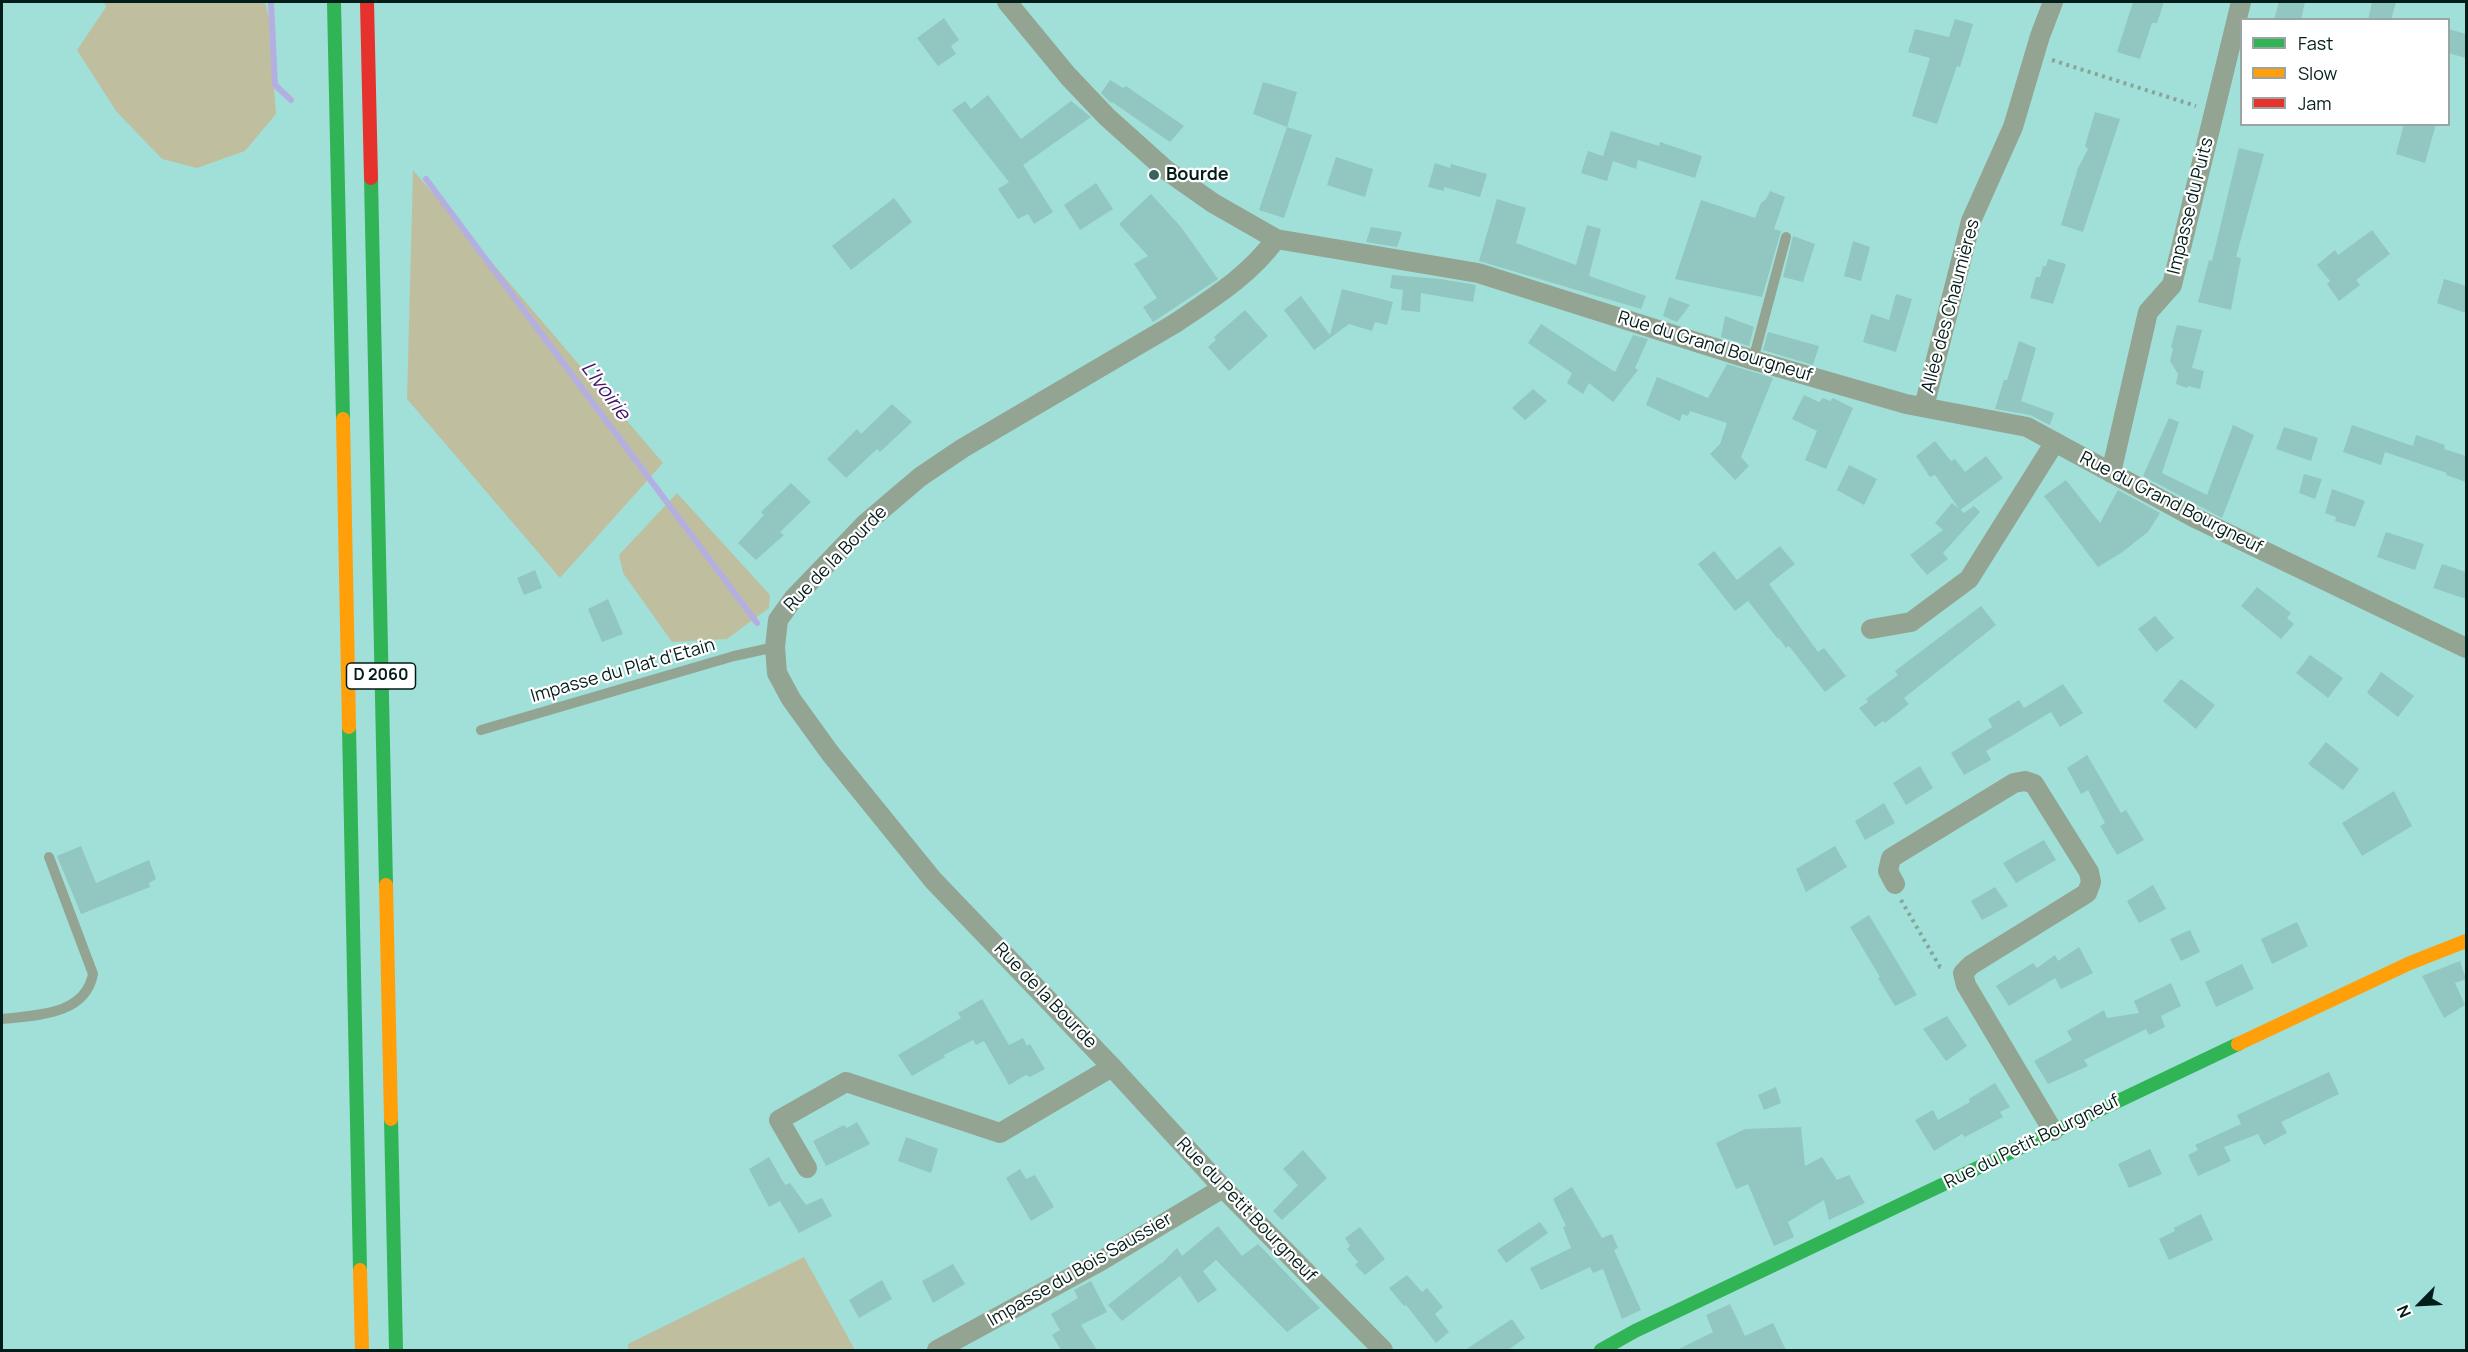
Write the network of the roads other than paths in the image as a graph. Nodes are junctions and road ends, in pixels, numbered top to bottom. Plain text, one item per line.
1 (334, 2) edge
2 (367, 2) edge
3 (1007, 2) edge
4 (2053, 2) edge
5 (2241, 2) edge
6 (1786, 237) dead end
7 (1276, 239) junction
8 (1753, 360) junction
9 (1924, 407) junction
10 (2055, 442) junction
11 (2111, 473) junction
12 (1871, 629) dead end
13 (775, 647) junction
14 (2466, 648) edge
15 (481, 730) dead end
16 (49, 857) dead end
17 (1895, 884) road end
18 (2466, 941) edge
19 (2, 1019) edge
20 (1112, 1067) junction
21 (2053, 1131) junction
22 (807, 1168) dead end
23 (1223, 1188) junction
24 (362, 1350) edge
25 (396, 1350) edge
26 (937, 1350) edge
27 (1383, 1350) edge
28 (1601, 1350) edge

1 - 24 main road, D 2060
2 - 25 main road, D 2060
3 - 7 street, Rue du Grand Bourgneuf
4 - 9 street, Allée des Chaumières
5 - 11 street, Impasse du Puits
6 - 8 lane
7 - 8 street, Rue du Grand Bourgneuf
7 - 13 street, Rue de la Bourde
8 - 9 street, Rue du Grand Bourgneuf
9 - 10 street, Rue du Grand Bourgneuf
10 - 11 street, Rue du Grand Bourgneuf
10 - 12 street
11 - 14 street, Rue du Grand Bourgneuf
13 - 15 lane, Impasse du Plat d'Etain
13 - 20 street, Rue de la Bourde
16 - 19 lane
17 - 21 street
18 - 21 main road, Rue du Petit Bourgneuf
20 - 22 street
20 - 23 street, Rue du Petit Bourgneuf
21 - 28 main road, Rue du Petit Bourgneuf
23 - 26 street, Impasse du Bois Saussier
23 - 27 street, Rue du Petit Bourgneuf

